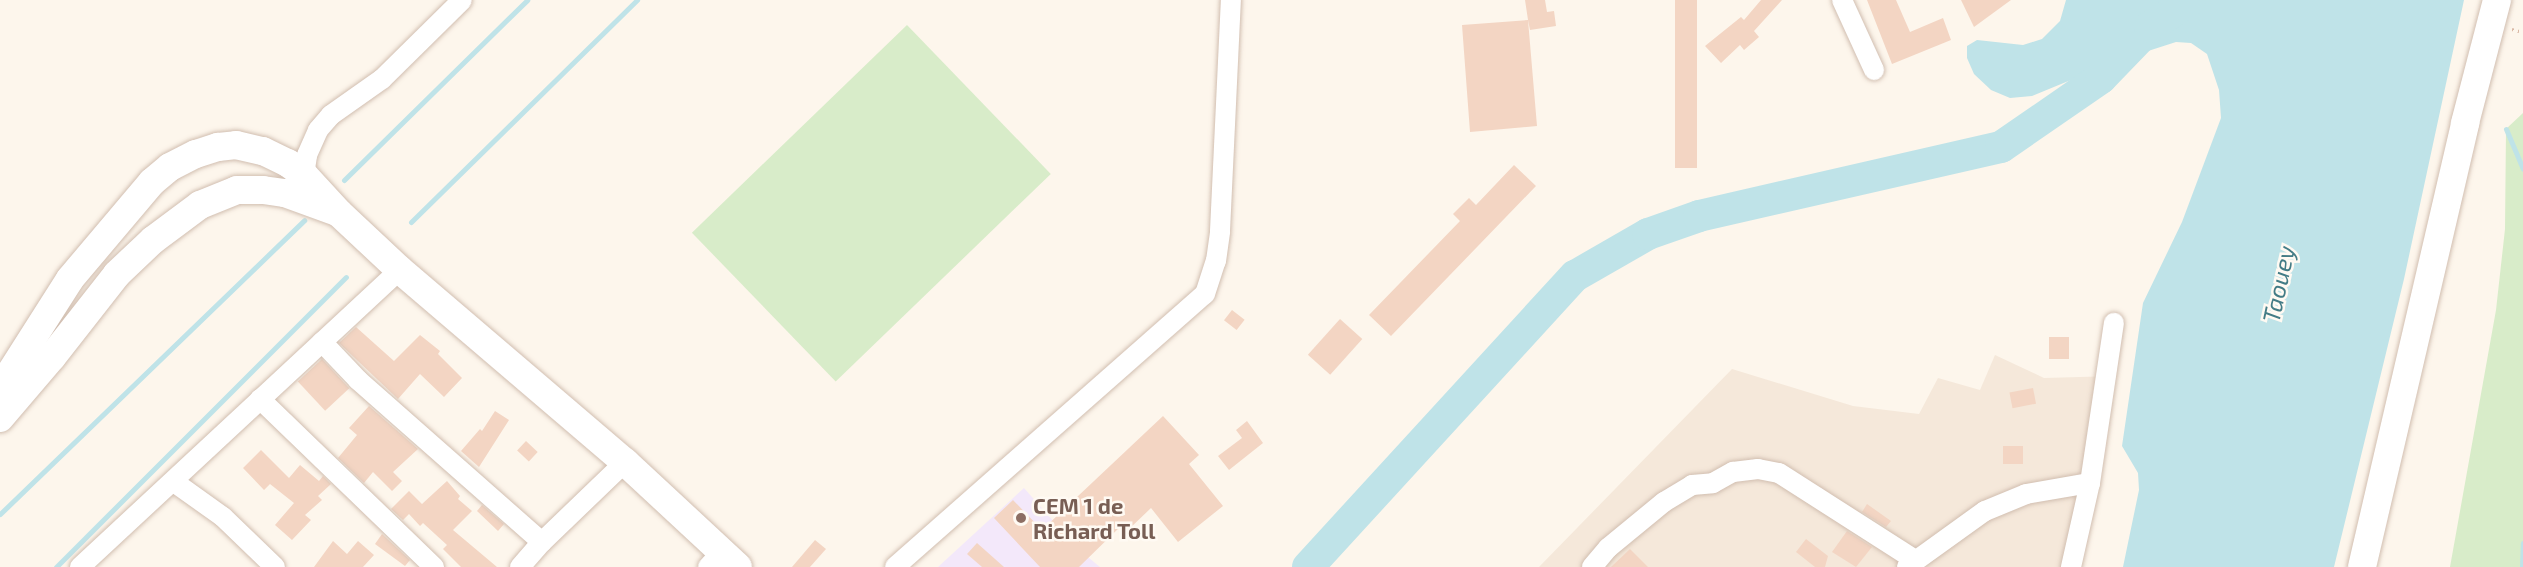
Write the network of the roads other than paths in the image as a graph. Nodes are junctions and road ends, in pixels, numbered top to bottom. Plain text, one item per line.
1 (462, 0) edge
2 (1231, 0) edge
3 (1842, 0) edge
4 (2497, 0) edge
5 (1874, 70) dead end
6 (304, 175) junction
7 (339, 213) junction
8 (400, 270) junction
9 (2114, 323) dead end
10 (321, 342) junction
11 (0, 389) edge
12 (260, 399) junction
13 (0, 418) edge
14 (625, 462) junction
15 (174, 482) junction
16 (2090, 483) junction
17 (542, 542) junction
18 (722, 562) edge
19 (1911, 563) edge
20 (80, 567) edge
21 (275, 567) edge
22 (434, 567) edge
23 (520, 567) edge
24 (895, 567) edge
25 (1593, 567) edge
26 (2071, 567) edge
27 (2362, 567) edge

1 - 6 street
2 - 24 street
3 - 5 street
4 - 27 street
6 - 7 street
6 - 11 street
7 - 8 street
7 - 13 street
8 - 10 street
8 - 14 street
9 - 16 street
10 - 12 street
10 - 17 street
12 - 15 street
12 - 22 street
14 - 17 street
14 - 18 street
15 - 20 street
15 - 21 street
16 - 19 street
16 - 26 street
17 - 23 street
19 - 25 street

